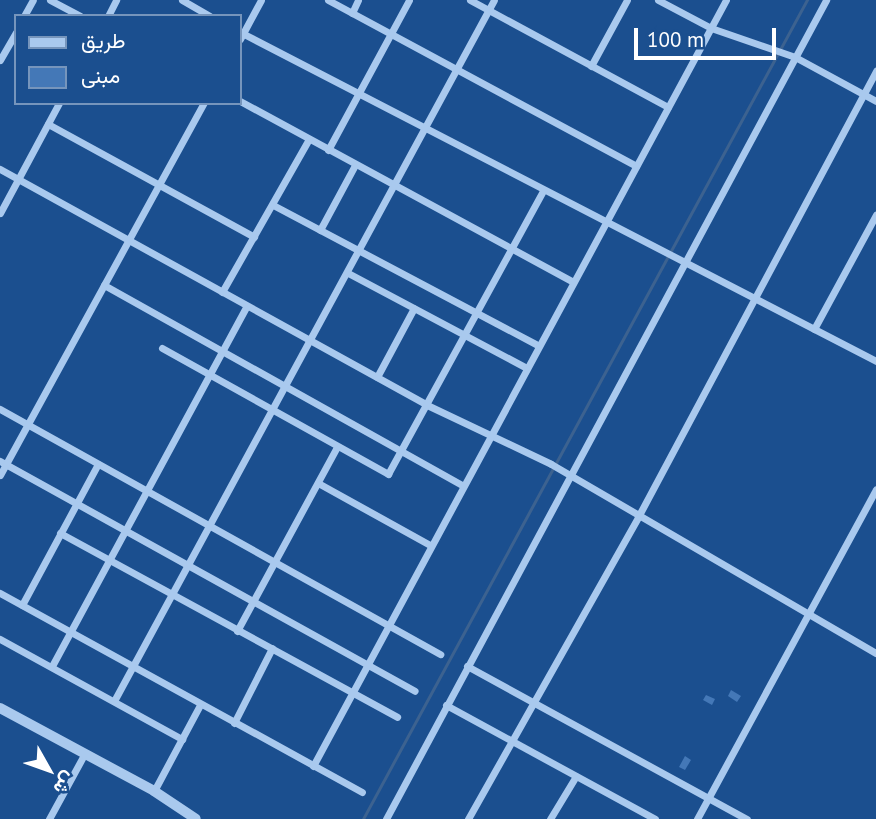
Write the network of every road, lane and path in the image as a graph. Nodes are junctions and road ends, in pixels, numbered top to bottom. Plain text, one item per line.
1 (50, 0) edge
2 (182, 0) edge
3 (261, 0) edge
4 (328, 0) edge
5 (358, 0) edge
6 (409, 0) edge
7 (470, 0) edge
8 (494, 0) edge
9 (628, 0) edge
10 (658, 0) edge
11 (726, 0) edge
12 (826, 0) edge
13 (488, 10) junction
14 (352, 13) junction
15 (76, 14) edge
16 (206, 14) edge
17 (711, 28) junction
18 (242, 33) edge
19 (391, 34) junction
20 (14, 36) edge
21 (242, 36) edge
22 (795, 57) junction
23 (0, 60) edge
24 (591, 66) junction
25 (457, 71) junction
26 (876, 71) edge
27 (864, 94) junction
28 (358, 96) junction
29 (876, 101) edge
30 (242, 102) edge
31 (59, 105) edge
32 (203, 105) edge
33 (668, 107) junction
34 (48, 124) junction
35 (426, 131) junction
36 (309, 139) junction
37 (328, 150) junction
38 (355, 165) junction
39 (636, 166) junction
40 (0, 169) edge
41 (19, 180) junction
42 (160, 184) junction
43 (395, 187) junction
44 (543, 191) junction
45 (272, 205) junction
46 (0, 213) edge
47 (876, 215) edge
48 (604, 222) junction
49 (320, 230) junction
50 (254, 237) junction
51 (129, 241) junction
52 (512, 249) junction
53 (360, 251) junction
54 (685, 263) junction
55 (348, 274) junction
56 (571, 281) junction
57 (104, 285) junction
58 (222, 292) junction
59 (755, 299) junction
60 (247, 306) junction
61 (414, 308) junction
62 (477, 314) junction
63 (814, 328) junction
64 (466, 336) junction
65 (310, 341) junction
66 (537, 345) junction
67 (162, 348) dead end
68 (222, 351) junction
69 (876, 361) edge
70 (525, 367) junction
71 (209, 375) junction
72 (376, 377) junction
73 (285, 387) junction
74 (427, 405) junction
75 (0, 409) edge
76 (272, 411) junction
77 (28, 424) junction
78 (489, 436) junction
79 (337, 447) junction
80 (402, 452) junction
81 (3, 463) edge
82 (98, 464) junction
83 (0, 475) edge
84 (570, 477) junction
85 (318, 483) junction
86 (462, 485) junction
87 (876, 490) edge
88 (147, 491) junction
89 (76, 503) junction
90 (638, 517) junction
91 (209, 526) junction
92 (125, 530) junction
93 (60, 533) junction
94 (430, 545) junction
95 (110, 560) junction
96 (275, 562) junction
97 (188, 565) junction
98 (0, 593) edge
99 (172, 594) junction
100 (253, 601) junction
101 (22, 605) junction
102 (807, 615) junction
103 (388, 625) junction
104 (237, 631) junction
105 (69, 634) junction
106 (0, 639) edge
107 (272, 648) junction
108 (876, 653) edge
109 (440, 654) dead end
110 (367, 664) junction
111 (52, 666) junction
112 (467, 666) junction
113 (132, 667) junction
114 (415, 691) dead end
115 (351, 692) junction
116 (114, 701) junction
117 (532, 702) junction
118 (200, 705) junction
119 (446, 705) junction
120 (0, 708) edge
121 (397, 717) dead end
122 (233, 723) junction
123 (182, 739) junction
124 (511, 740) junction
125 (86, 752) junction
126 (313, 766) junction
127 (576, 776) junction
128 (154, 791) junction
129 (362, 792) dead end
130 (708, 798) junction
131 (49, 819) edge
132 (196, 819) edge
133 (386, 819) edge
134 (468, 819) edge
135 (550, 819) edge
136 (655, 819) edge
137 (696, 819) edge
138 (747, 819) edge

1 - 15 street
2 - 16 street
3 - 18 street
4 - 14 street
5 - 14 street
6 - 19 street
7 - 13 street
8 - 13 street
9 - 24 street
10 - 17 street
11 - 17 street
12 - 22 street
13 - 24 street
13 - 25 street
14 - 19 street
17 - 22 street
17 - 33 street
19 - 25 street
19 - 28 street
20 - 23 street
21 - 28 street
22 - 27 street
22 - 54 street
24 - 33 street
25 - 35 street
25 - 39 street
26 - 27 street
27 - 29 street
27 - 59 street
28 - 35 street
28 - 37 street
30 - 36 street
31 - 34 street
32 - 42 street
33 - 39 street
34 - 41 street
34 - 42 street
35 - 43 street
35 - 44 street
36 - 37 street
36 - 45 street
37 - 38 street
38 - 43 street
38 - 49 street
39 - 48 street
40 - 41 street
41 - 46 street
41 - 51 street
42 - 50 street
42 - 51 street
43 - 52 street
43 - 53 street
44 - 48 street
44 - 52 street
45 - 49 street
45 - 50 street
47 - 63 street
48 - 54 street
48 - 56 street
49 - 53 street
50 - 58 street
51 - 57 street
51 - 58 street
52 - 56 street
52 - 62 street
53 - 55 street
53 - 62 street
54 - 59 street
54 - 84 street
55 - 61 street
55 - 65 street
56 - 66 street
57 - 68 street
57 - 77 street
58 - 60 street
59 - 63 street
59 - 90 street
60 - 65 street
60 - 68 street
61 - 64 street
61 - 72 street
62 - 64 street
62 - 66 street
63 - 69 street
64 - 70 street
64 - 74 street
65 - 72 street
65 - 73 street
66 - 70 street
67 - 71 street
68 - 71 street
68 - 73 street
70 - 78 street
71 - 76 street
71 - 88 street
72 - 74 street
73 - 76 street
73 - 80 street
74 - 78 street
74 - 80 street
75 - 77 street
76 - 79 street
76 - 91 street
77 - 81 street
77 - 82 street
78 - 84 street
78 - 86 street
79 - 80 street
79 - 85 street
80 - 86 street
81 - 83 street
81 - 89 street
82 - 88 street
82 - 89 street
84 - 90 street
84 - 112 street
85 - 94 street
85 - 96 street
86 - 94 street
87 - 102 street
88 - 91 street
88 - 92 street
89 - 92 street
89 - 93 street
90 - 102 street
90 - 117 street
91 - 96 street
91 - 97 street
92 - 95 street
92 - 97 street
93 - 95 street
93 - 101 street
94 - 103 street
95 - 99 street
95 - 105 street
96 - 100 street
96 - 103 street
97 - 99 street
97 - 100 street
98 - 101 street
99 - 104 street
99 - 113 street
100 - 104 street
100 - 110 street
101 - 105 street
102 - 108 street
102 - 130 street
103 - 109 street
103 - 110 street
104 - 107 street
105 - 111 street
105 - 113 street
106 - 111 street
107 - 115 street
107 - 122 street
110 - 114 street
110 - 115 street
111 - 116 street
112 - 117 street
112 - 119 street
113 - 116 street
113 - 118 street
115 - 121 street
115 - 126 street
116 - 123 street
117 - 124 street
117 - 130 street
118 - 122 street
118 - 123 street
119 - 124 street
119 - 133 street
120 - 125 street
122 - 126 street
123 - 128 street
124 - 127 street
124 - 134 street
125 - 128 street
125 - 131 street
126 - 129 street
127 - 135 street
127 - 136 street
128 - 132 street
130 - 137 street
130 - 138 street

